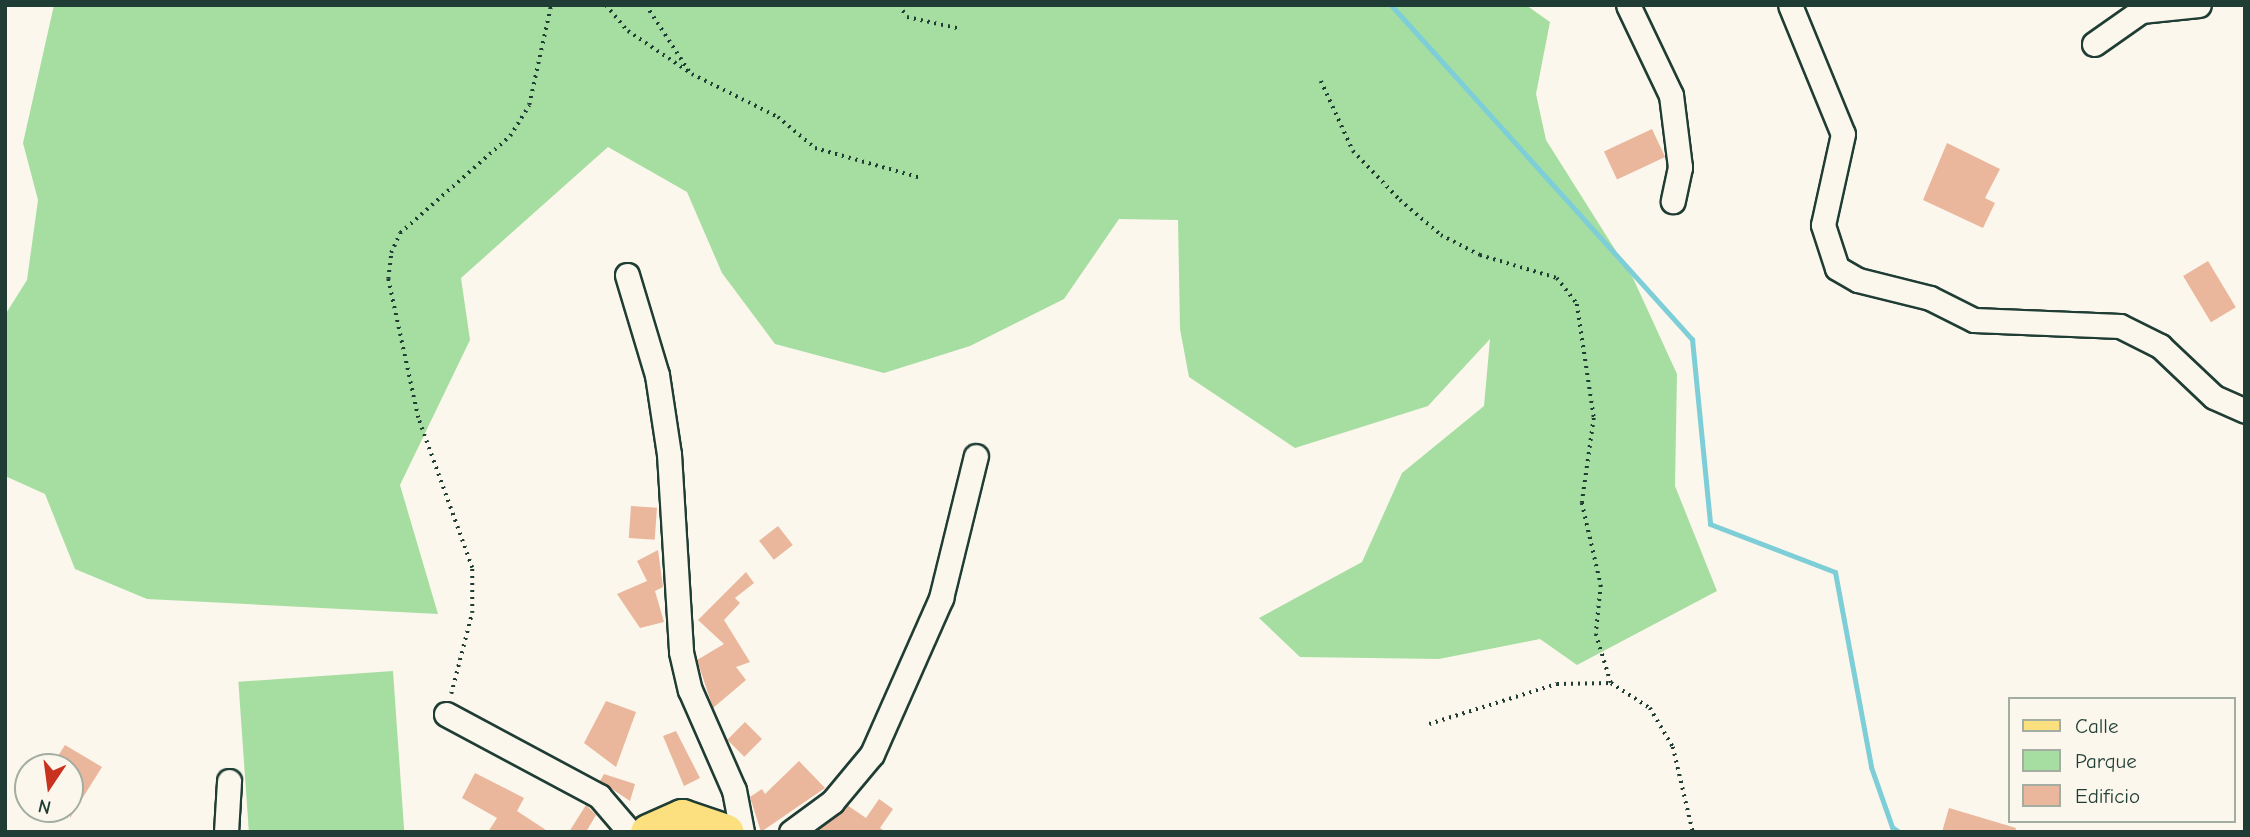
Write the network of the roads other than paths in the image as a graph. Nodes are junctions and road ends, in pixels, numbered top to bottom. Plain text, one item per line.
1 (1628, 5) edge
2 (1790, 5) edge
3 (2199, 5) edge
4 (2094, 44) dead end
5 (1673, 201) dead end
6 (627, 275) dead end
7 (2243, 405) edge
8 (976, 456) dead end
9 (446, 714) road end
10 (229, 781) dead end
11 (226, 832) edge
12 (630, 832) edge
13 (648, 832) edge
14 (726, 832) edge
15 (742, 832) edge
16 (791, 832) edge

1 - 5 street
2 - 7 street
3 - 4 street
6 - 15 street
8 - 16 street
9 - 12 street
10 - 11 street
13 - 14 main road

